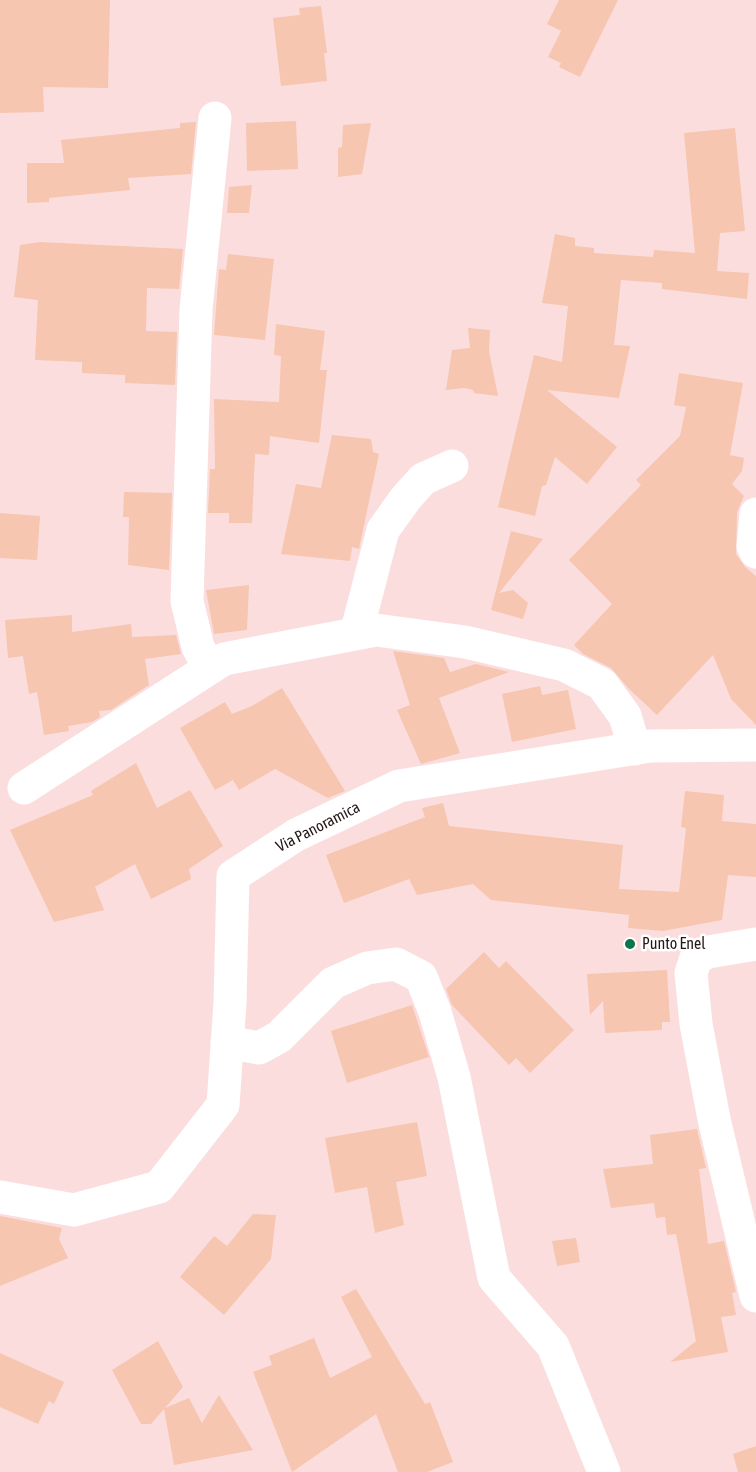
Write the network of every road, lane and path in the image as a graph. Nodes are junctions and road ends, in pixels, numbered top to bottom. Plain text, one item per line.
1 (215, 118) dead end
2 (453, 466) dead end
3 (756, 514) edge
4 (756, 552) edge
5 (356, 634) junction
6 (568, 645) dead end
7 (535, 658) junction
8 (209, 668) junction
9 (625, 716) junction
10 (675, 746) junction
11 (756, 746) edge
12 (635, 748) junction
13 (24, 788) dead end
14 (756, 944) edge
15 (227, 1042) junction
16 (0, 1197) edge
17 (756, 1296) edge
18 (604, 1472) edge

1 - 8 street
2 - 5 street
3 - 4 street
5 - 7 street
5 - 8 street
6 - 7 street
7 - 9 street
8 - 13 street
9 - 10 street
9 - 12 street
10 - 11 street, Via Panoramica
10 - 12 street, Via Panoramica
12 - 15 street, Via Panoramica
14 - 17 street
15 - 16 street, Via Panoramica
15 - 18 street

